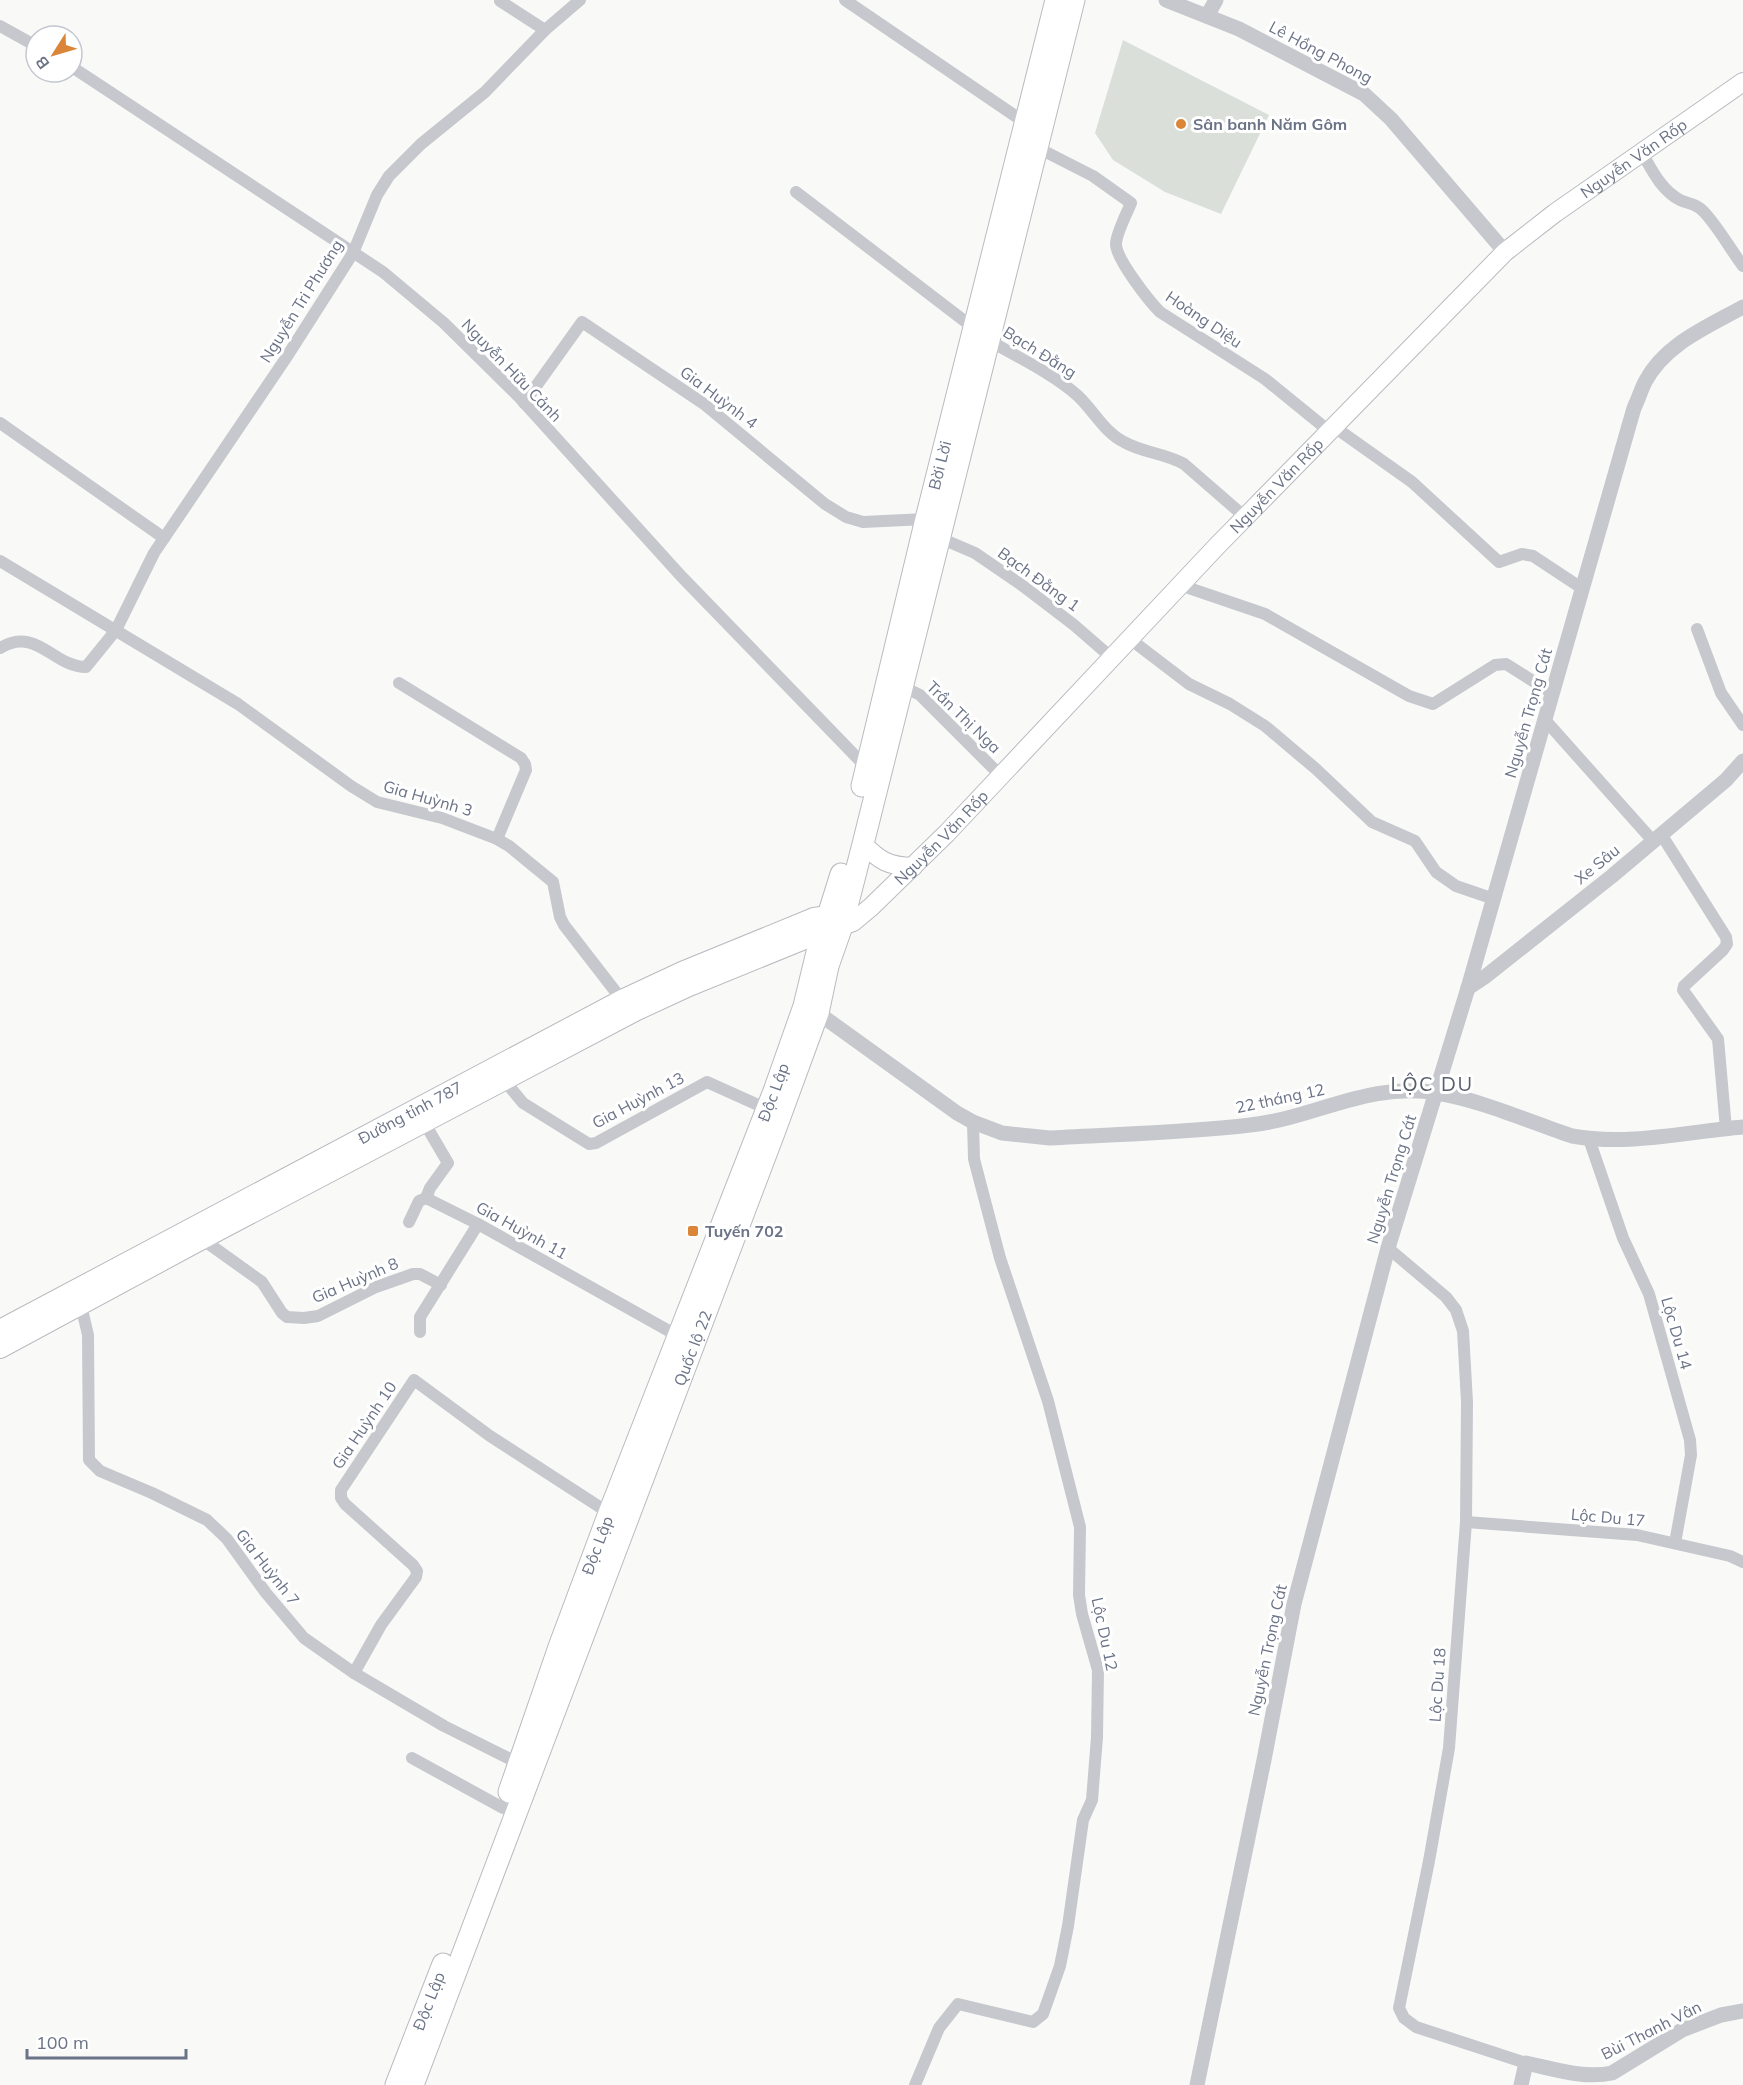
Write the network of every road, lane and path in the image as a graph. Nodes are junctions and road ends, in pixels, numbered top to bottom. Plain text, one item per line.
1 (580, 0) edge
2 (845, 0) edge
3 (1056, 0) edge
4 (1074, 0) edge
5 (1166, 0) edge
6 (1216, 0) edge
7 (502, 2) edge
8 (1207, 16) junction
9 (0, 26) edge
10 (546, 30) junction
11 (24, 39) edge
12 (84, 75) edge
13 (1743, 82) edge
14 (1027, 124) junction
15 (1038, 148) junction
16 (1641, 153) junction
17 (796, 192) dead end
18 (1505, 252) junction
19 (353, 253) junction
20 (1743, 266) edge
21 (1743, 307) edge
22 (981, 334) junction
23 (524, 403) junction
24 (0, 423) edge
25 (1331, 429) junction
26 (1245, 517) junction
27 (926, 519) junction
28 (164, 538) junction
29 (940, 538) junction
30 (0, 561) edge
31 (1180, 585) junction
32 (1583, 589) junction
33 (1697, 629) dead end
34 (116, 630) junction
35 (1130, 639) junction
36 (0, 648) edge
37 (1112, 658) junction
38 (399, 683) dead end
39 (902, 686) junction
40 (1552, 693) junction
41 (1546, 721) junction
42 (1743, 725) edge
43 (1743, 761) edge
44 (867, 768) junction
45 (1000, 776) junction
46 (1657, 837) junction
47 (497, 839) junction
48 (863, 844) junction
49 (913, 867) junction
50 (1494, 899) junction
51 (831, 924) junction
52 (1468, 988) junction
53 (622, 1000) junction
54 (811, 1009) junction
55 (504, 1080) junction
56 (1436, 1093) junction
57 (767, 1109) junction
58 (424, 1122) junction
59 (973, 1122) junction
60 (1743, 1127) edge
61 (1726, 1129) junction
62 (1589, 1139) junction
63 (426, 1198) junction
64 (409, 1222) dead end
65 (478, 1224) junction
66 (202, 1239) junction
67 (1388, 1248) junction
68 (441, 1285) junction
69 (81, 1305) junction
70 (0, 1330) edge
71 (420, 1332) dead end
72 (678, 1336) junction
73 (0, 1348) edge
74 (609, 1512) junction
75 (1466, 1522) junction
76 (1675, 1543) junction
77 (1743, 1562) edge
78 (354, 1673) junction
79 (412, 1758) dead end
80 (526, 1767) junction
81 (503, 1808) junction
82 (1743, 2011) edge
83 (1526, 2063) junction
84 (396, 2085) edge
85 (412, 2085) edge
86 (915, 2085) edge
87 (1197, 2085) edge
88 (1521, 2085) edge

1 - 10 street, Nguyễn Tri Phương
2 - 14 street
3 - 14 highway, Bời Lời
4 - 15 highway, Bời Lời
5 - 8 street, Lê Hồng Phong
6 - 8 street
7 - 10 street
8 - 18 street, Lê Hồng Phong
9 - 11 street
10 - 19 street, Nguyễn Tri Phương
12 - 19 street, Nguyễn Hữu Cảnh
13 - 16 main road, Nguyễn Văn Rốp
14 - 22 highway, Bời Lời
15 - 22 highway, Bời Lời
15 - 25 street, Hoàng Diệu
16 - 18 main road, Nguyễn Văn Rốp
16 - 20 street
17 - 22 street, Bạch Đằng
18 - 25 main road, Nguyễn Văn Rốp
19 - 23 street, Nguyễn Hữu Cảnh
19 - 28 street, Nguyễn Tri Phương
21 - 32 street, Nguyễn Trọng Cát
22 - 26 street, Bạch Đằng
22 - 27 highway, Bời Lời
22 - 29 highway, Bời Lời
23 - 27 street, Gia Huỳnh 4
23 - 44 street, Nguyễn Hữu Cảnh
24 - 28 street
25 - 26 main road, Nguyễn Văn Rốp
25 - 32 street, Hoàng Diệu
26 - 31 main road, Nguyễn Văn Rốp
27 - 44 highway, Bời Lời
28 - 34 street, Nguyễn Tri Phương
29 - 37 street, Bạch Đằng 1
29 - 39 highway, Bời Lời
30 - 34 street, Gia Huỳnh 3
31 - 35 main road, Nguyễn Văn Rốp
31 - 40 street
32 - 40 street, Nguyễn Trọng Cát
33 - 42 street
34 - 36 street, Nguyễn Tri Phương
34 - 47 street, Gia Huỳnh 3
35 - 37 main road, Nguyễn Văn Rốp
35 - 50 street
37 - 45 main road, Nguyễn Văn Rốp
38 - 47 street
39 - 45 street, Trần Thị Nga
39 - 48 highway, Bời Lời
40 - 41 street, Nguyễn Trọng Cát
41 - 46 street
41 - 50 street, Nguyễn Trọng Cát
43 - 46 street, Xe Sâu
44 - 51 highway, Bời Lời
45 - 49 main road, Nguyễn Văn Rốp
46 - 52 street, Xe Sâu
46 - 61 street
47 - 53 street, Gia Huỳnh 3
48 - 49 main road
48 - 51 highway, Bời Lời
49 - 51 main road, Nguyễn Văn Rốp
50 - 52 street, Nguyễn Trọng Cát
51 - 53 main road, Đường tỉnh 787
51 - 54 highway, Quốc lộ 22
51 - 55 main road, Đường tỉnh 787
52 - 56 street, Nguyễn Trọng Cát
53 - 70 main road, Đường tỉnh 787
54 - 57 highway, Độc Lập
54 - 59 street, 22 tháng 12
54 - 80 highway, Quốc lộ 22
55 - 57 street, Gia Huỳnh 13
55 - 58 main road, Đường tỉnh 787
56 - 59 street, 22 tháng 12
56 - 62 street, 22 tháng 12
56 - 67 street, Nguyễn Trọng Cát
57 - 72 highway, Độc Lập
58 - 63 street
58 - 66 main road, Đường tỉnh 787
59 - 86 street, Lộc Du 12
60 - 61 street, 22 tháng 12
61 - 62 street, 22 tháng 12
62 - 76 street, Lộc Du 14
63 - 64 street
63 - 65 street, Gia Huỳnh 11
65 - 68 street
65 - 72 street, Gia Huỳnh 11
66 - 68 street, Gia Huỳnh 8
66 - 69 main road, Đường tỉnh 787
67 - 75 street, Lộc Du 18
67 - 87 street, Nguyễn Trọng Cát
68 - 71 street
69 - 73 main road, Đường tỉnh 787
69 - 78 street, Gia Huỳnh 7
72 - 74 highway, Độc Lập
74 - 78 street, Gia Huỳnh 10
74 - 80 highway, Độc Lập
75 - 76 street, Lộc Du 17
75 - 83 street, Lộc Du 18
76 - 77 street, Lộc Du 17
78 - 80 street, Gia Huỳnh 7
79 - 81 street
80 - 81 highway, Độc Lập
80 - 85 highway, Độc Lập
81 - 84 highway, Độc Lập
82 - 83 street, Bùi Thanh Vân
83 - 88 street

